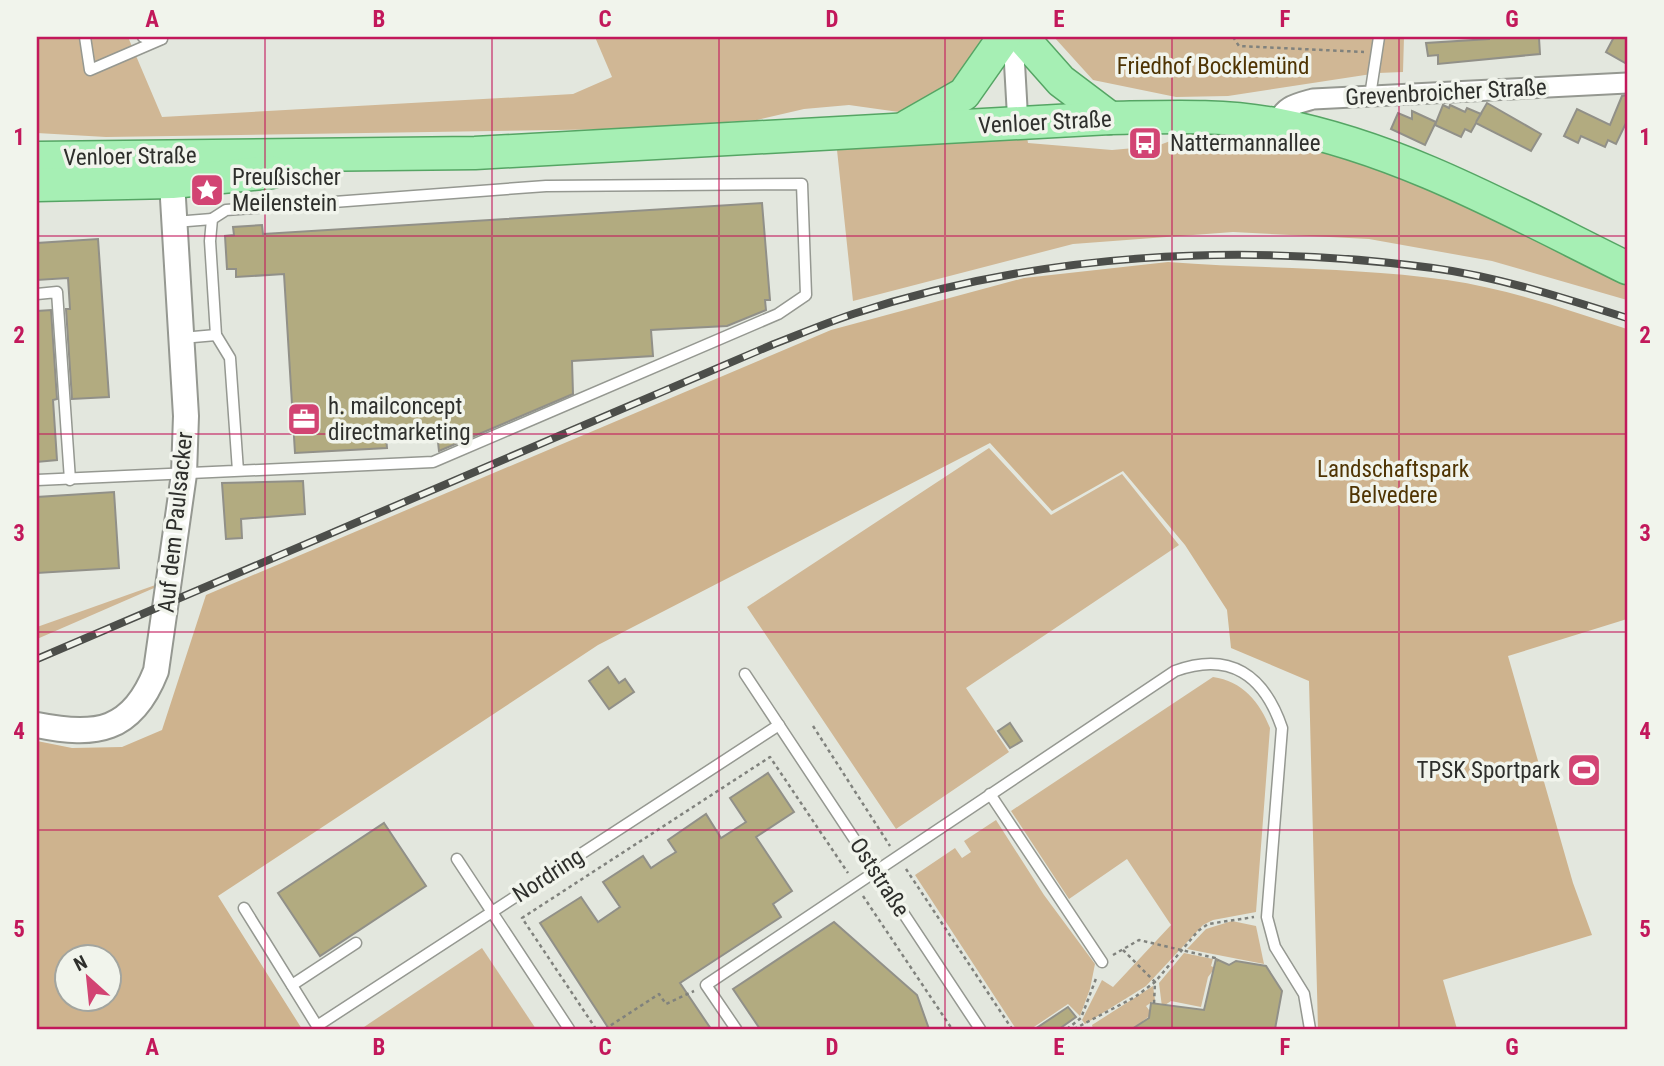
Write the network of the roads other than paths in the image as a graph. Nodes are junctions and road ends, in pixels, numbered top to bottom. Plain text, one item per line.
1 (85, 37) edge
2 (143, 37) edge
3 (1004, 37) edge
4 (1013, 37) edge
5 (1022, 37) edge
6 (1378, 37) edge
7 (165, 38) edge
8 (1627, 83) edge
9 (1370, 96) junction
10 (1110, 118) junction
11 (1277, 124) junction
12 (1018, 125) junction
13 (900, 130) junction
14 (37, 158) edge
15 (171, 168) junction
16 (37, 185) edge
17 (212, 219) junction
18 (175, 222) junction
19 (1627, 268) edge
20 (37, 294) edge
21 (216, 335) junction
22 (181, 338) junction
23 (238, 471) junction
24 (184, 474) junction
25 (37, 480) edge
26 (71, 480) junction
27 (745, 674) dead end
28 (37, 725) edge
29 (779, 725) junction
30 (990, 794) junction
31 (457, 859) dead end
32 (875, 870) junction
33 (244, 908) dead end
34 (492, 912) junction
35 (356, 943) dead end
36 (1102, 962) road end
37 (292, 985) junction
38 (318, 1028) edge
39 (569, 1029) edge
40 (736, 1029) edge
41 (980, 1029) edge
42 (1310, 1029) edge

1 - 7 lane
2 - 7 lane
3 - 13 main road
4 - 12 street
5 - 10 main road
6 - 9 lane
8 - 9 street, Grevenbroicher Straße
9 - 11 street, Grevenbroicher Straße
10 - 11 main road, Venloer Straße
10 - 12 main road, Venloer Straße
11 - 19 main road, Venloer Straße
12 - 13 main road, Venloer Straße
13 - 15 main road, Venloer Straße
14 - 15 main road, Venloer Straße
15 - 16 main road, Venloer Straße
15 - 18 street, Auf dem Paulsacker
17 - 18 lane
17 - 21 lane
17 - 23 lane
18 - 22 street, Auf dem Paulsacker
20 - 26 lane
21 - 22 lane
21 - 23 lane
22 - 24 street, Auf dem Paulsacker
23 - 24 lane
24 - 26 lane
24 - 28 street, Auf dem Paulsacker
25 - 26 lane
27 - 29 lane, Oststraße
29 - 32 lane, Oststraße
29 - 34 lane, Nordring
30 - 32 lane
30 - 36 lane
30 - 42 lane
31 - 34 lane
32 - 40 lane
32 - 41 lane, Oststraße
33 - 37 lane
34 - 38 lane, Nordring
34 - 39 lane
35 - 37 lane
37 - 38 lane

